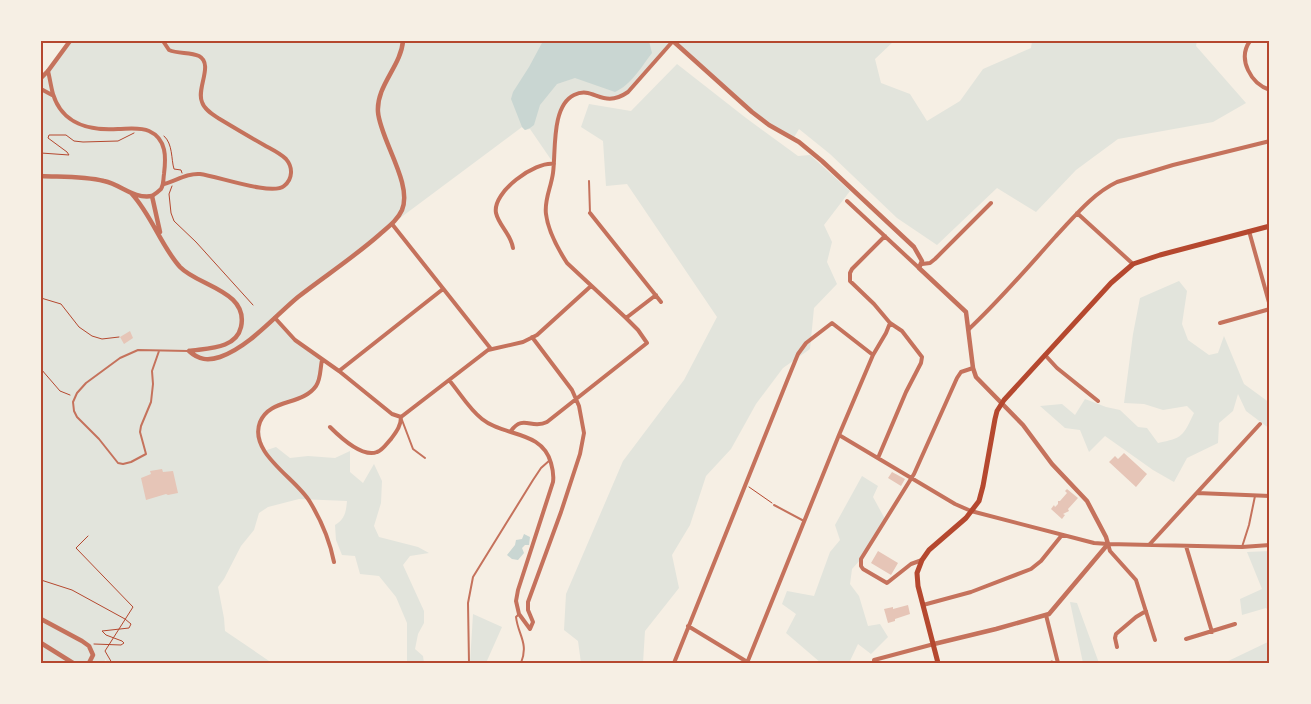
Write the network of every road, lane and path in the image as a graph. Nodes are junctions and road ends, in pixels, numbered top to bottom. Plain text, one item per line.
1 (70, 41) edge
2 (163, 41) edge
3 (403, 41) edge
4 (673, 41) edge
5 (1250, 41) edge
6 (48, 71) junction
7 (41, 78) edge
8 (41, 89) edge
9 (1270, 90) edge
10 (53, 95) junction
11 (139, 132) dead end
12 (152, 133) junction
13 (1270, 141) edge
14 (41, 153) edge
15 (554, 164) junction
16 (41, 176) edge
17 (178, 178) junction
18 (589, 181) dead end
19 (164, 184) junction
20 (132, 194) junction
21 (152, 196) junction
22 (847, 200) dead end
23 (991, 202) dead end
24 (590, 213) joint
25 (1077, 213) junction
26 (392, 224) junction
27 (1270, 226) edge
28 (1249, 231) junction
29 (160, 236) junction
30 (886, 236) junction
31 (513, 248) dead end
32 (1133, 264) junction
33 (921, 266) junction
34 (591, 286) junction
35 (443, 289) junction
36 (656, 295) junction
37 (41, 298) edge
38 (661, 302) dead end
39 (253, 305) dead end
40 (1270, 307) edge
41 (275, 318) junction
42 (626, 318) junction
43 (890, 323) junction
44 (1220, 323) dead end
45 (969, 330) junction
46 (119, 337) dead end
47 (532, 337) junction
48 (491, 349) junction
49 (159, 351) junction
50 (190, 351) junction
51 (873, 355) junction
52 (1045, 355) junction
53 (322, 360) junction
54 (973, 368) junction
55 (41, 369) edge
56 (339, 371) junction
57 (450, 380) junction
58 (70, 396) dead end
59 (577, 399) junction
60 (1098, 401) dead end
61 (401, 417) junction
62 (1260, 424) dead end
63 (330, 426) dead end
64 (511, 431) junction
65 (839, 435) junction
66 (425, 458) dead end
67 (878, 458) junction
68 (550, 460) junction
69 (912, 478) junction
70 (745, 484) junction
71 (1197, 493) junction
72 (1255, 496) junction
73 (1270, 496) edge
74 (774, 505) joint
75 (971, 511) junction
76 (804, 521) junction
77 (1062, 535) junction
78 (88, 536) dead end
79 (1108, 544) junction
80 (1150, 545) junction
81 (1270, 545) edge
82 (1186, 546) junction
83 (1242, 546) junction
84 (922, 560) junction
85 (334, 562) dead end
86 (41, 580) edge
87 (923, 605) junction
88 (1146, 611) junction
89 (518, 614) junction
90 (1046, 615) junction
91 (41, 619) edge
92 (125, 619) junction
93 (1235, 624) dead end
94 (688, 626) junction
95 (119, 629) junction
96 (1212, 632) junction
97 (113, 638) junction
98 (1155, 640) dead end
99 (1186, 640) dead end
100 (41, 643) edge
101 (934, 644) junction
102 (109, 645) junction
103 (89, 646) junction
104 (1118, 647) dead end
105 (1058, 661) edge
106 (73, 663) edge
107 (89, 663) edge
108 (112, 663) edge
109 (469, 663) edge
110 (521, 663) edge
111 (674, 663) edge
112 (748, 663) edge
113 (874, 663) edge
114 (938, 663) edge
115 (1045, 663) edge

1 - 6 street
2 - 17 street
3 - 26 street
4 - 15 street
4 - 33 street
5 - 9 street
6 - 7 street
6 - 10 street
8 - 10 street
10 - 12 street
11 - 14 path
12 - 17 path
12 - 19 street
13 - 25 street
15 - 31 street
15 - 34 street
16 - 20 street
17 - 19 street
17 - 39 path
18 - 24 lane
19 - 21 street
20 - 21 street
20 - 29 street
21 - 29 street
22 - 30 street
23 - 33 street
24 - 36 street
25 - 32 street
25 - 45 street
26 - 35 street
26 - 41 street
27 - 28 main road
28 - 32 main road
28 - 40 street
29 - 50 street
30 - 33 street
30 - 43 street
32 - 52 main road
33 - 45 street
34 - 42 street
34 - 47 street
35 - 48 street
35 - 56 street
36 - 38 street
36 - 42 street
37 - 46 path
40 - 44 street
41 - 50 street
41 - 53 street
42 - 59 street
43 - 51 street
43 - 67 street
45 - 54 street
47 - 48 street
47 - 59 street
48 - 57 street
49 - 49 lane
49 - 50 lane
51 - 65 street
51 - 70 street
52 - 60 street
52 - 75 main road
53 - 56 street
53 - 85 street
54 - 69 street
54 - 79 street
55 - 58 path
56 - 61 street
57 - 61 street
57 - 64 street
59 - 64 street
59 - 89 street
61 - 63 street
61 - 66 lane
62 - 71 street
64 - 68 street
65 - 67 street
65 - 76 street
67 - 69 street
68 - 89 street
68 - 109 lane
69 - 75 street
69 - 84 street
70 - 74 path
70 - 94 street
71 - 72 street
71 - 80 street
72 - 73 street
72 - 83 lane
74 - 76 lane
75 - 77 street
75 - 84 main road
76 - 112 street
77 - 79 street
77 - 87 street
78 - 92 path
79 - 80 street
79 - 88 street
79 - 90 street
80 - 82 street
81 - 83 street
82 - 83 street
82 - 96 street
84 - 87 main road
86 - 92 path
87 - 101 main road
88 - 98 street
88 - 104 street
89 - 110 lane
90 - 101 street
90 - 105 street
91 - 103 street
92 - 95 path
92 - 95 path
93 - 96 street
94 - 111 street
94 - 112 street
95 - 97 path
95 - 97 path
96 - 99 street
97 - 102 path
97 - 102 path
100 - 106 street
101 - 113 street
101 - 114 main road
102 - 103 path
102 - 108 path
103 - 107 street
105 - 115 path

